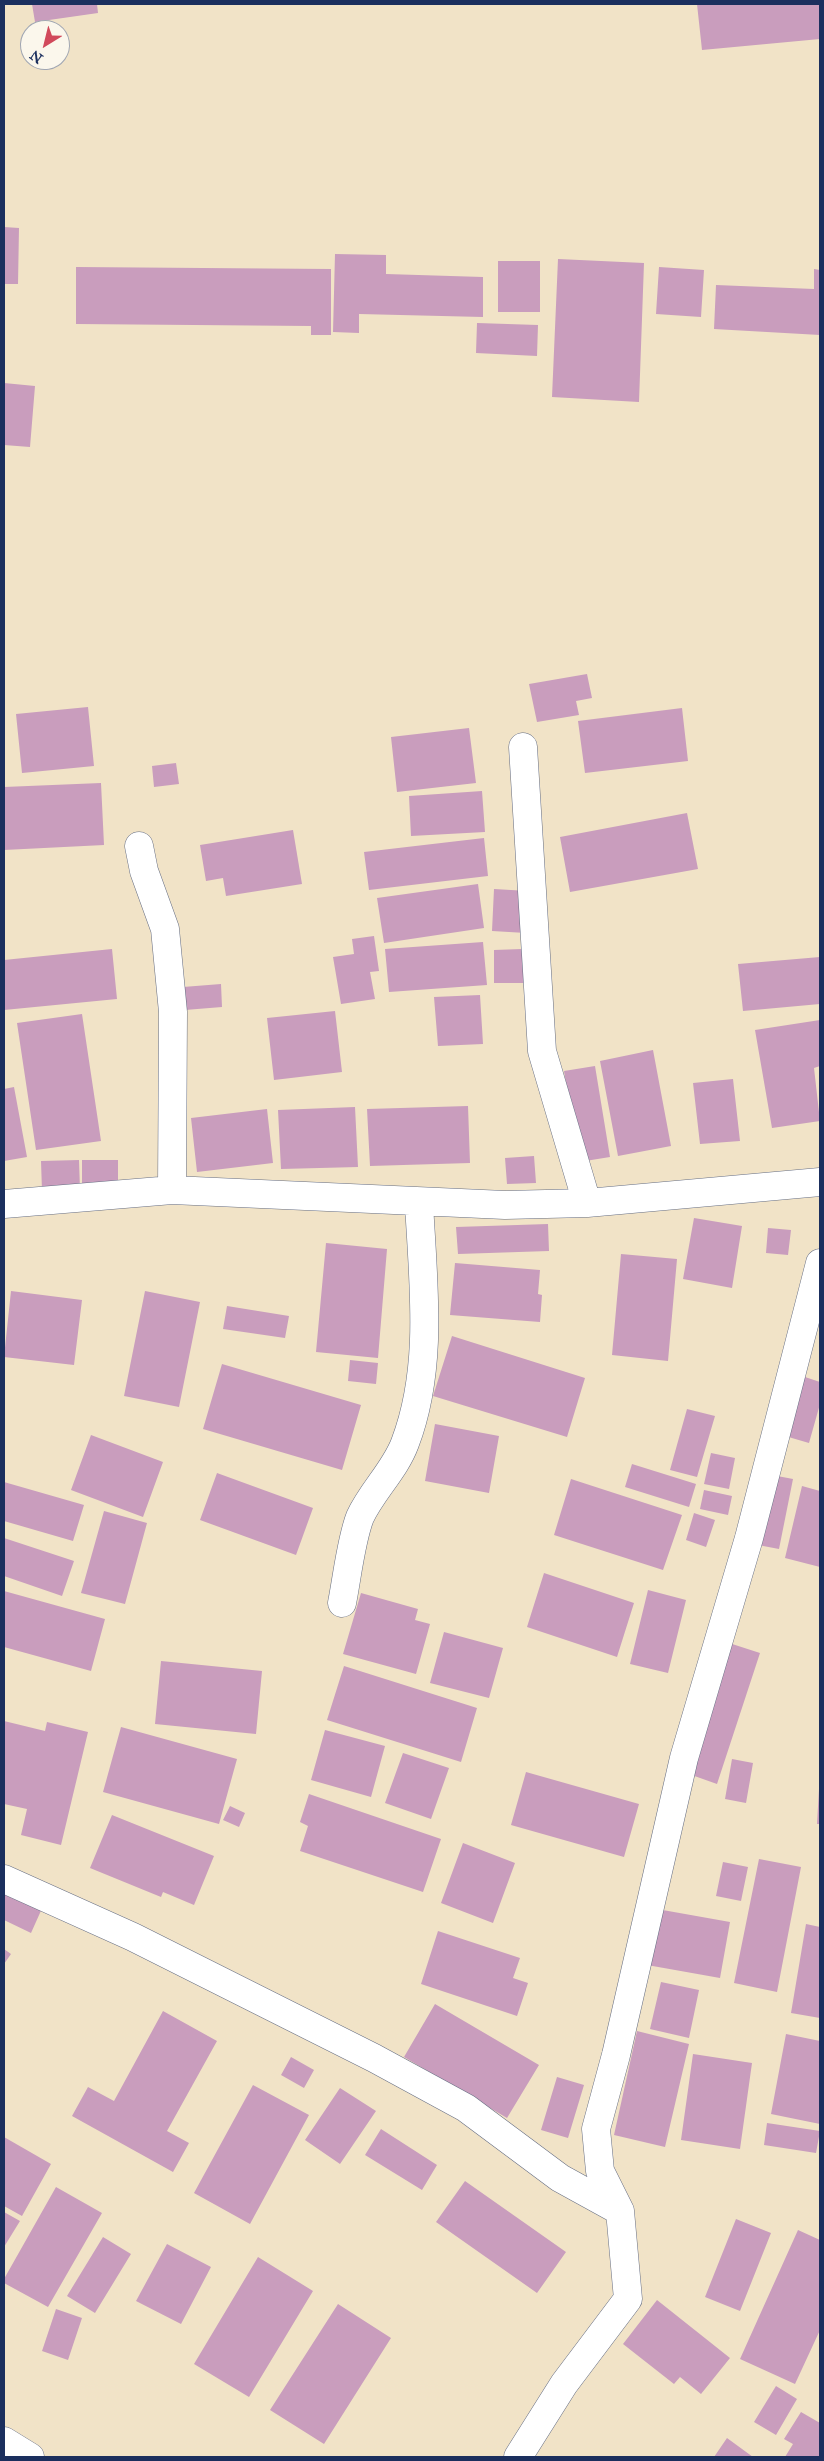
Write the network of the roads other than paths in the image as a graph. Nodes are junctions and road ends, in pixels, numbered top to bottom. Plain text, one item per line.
1 (523, 747) dead end
2 (139, 846) dead end
3 (820, 1182) edge
4 (172, 1190) junction
5 (419, 1203) junction
6 (587, 1203) junction
7 (4, 1204) edge
8 (820, 1263) edge
9 (342, 1603) dead end
10 (4, 1879) edge
11 (620, 2211) junction
12 (4, 2441) edge
13 (30, 2457) edge
14 (518, 2457) edge

1 - 6 street
2 - 4 street
3 - 6 street
4 - 5 street
4 - 7 street
5 - 6 street
5 - 9 street
8 - 11 street
10 - 11 street
11 - 14 street
12 - 13 street

